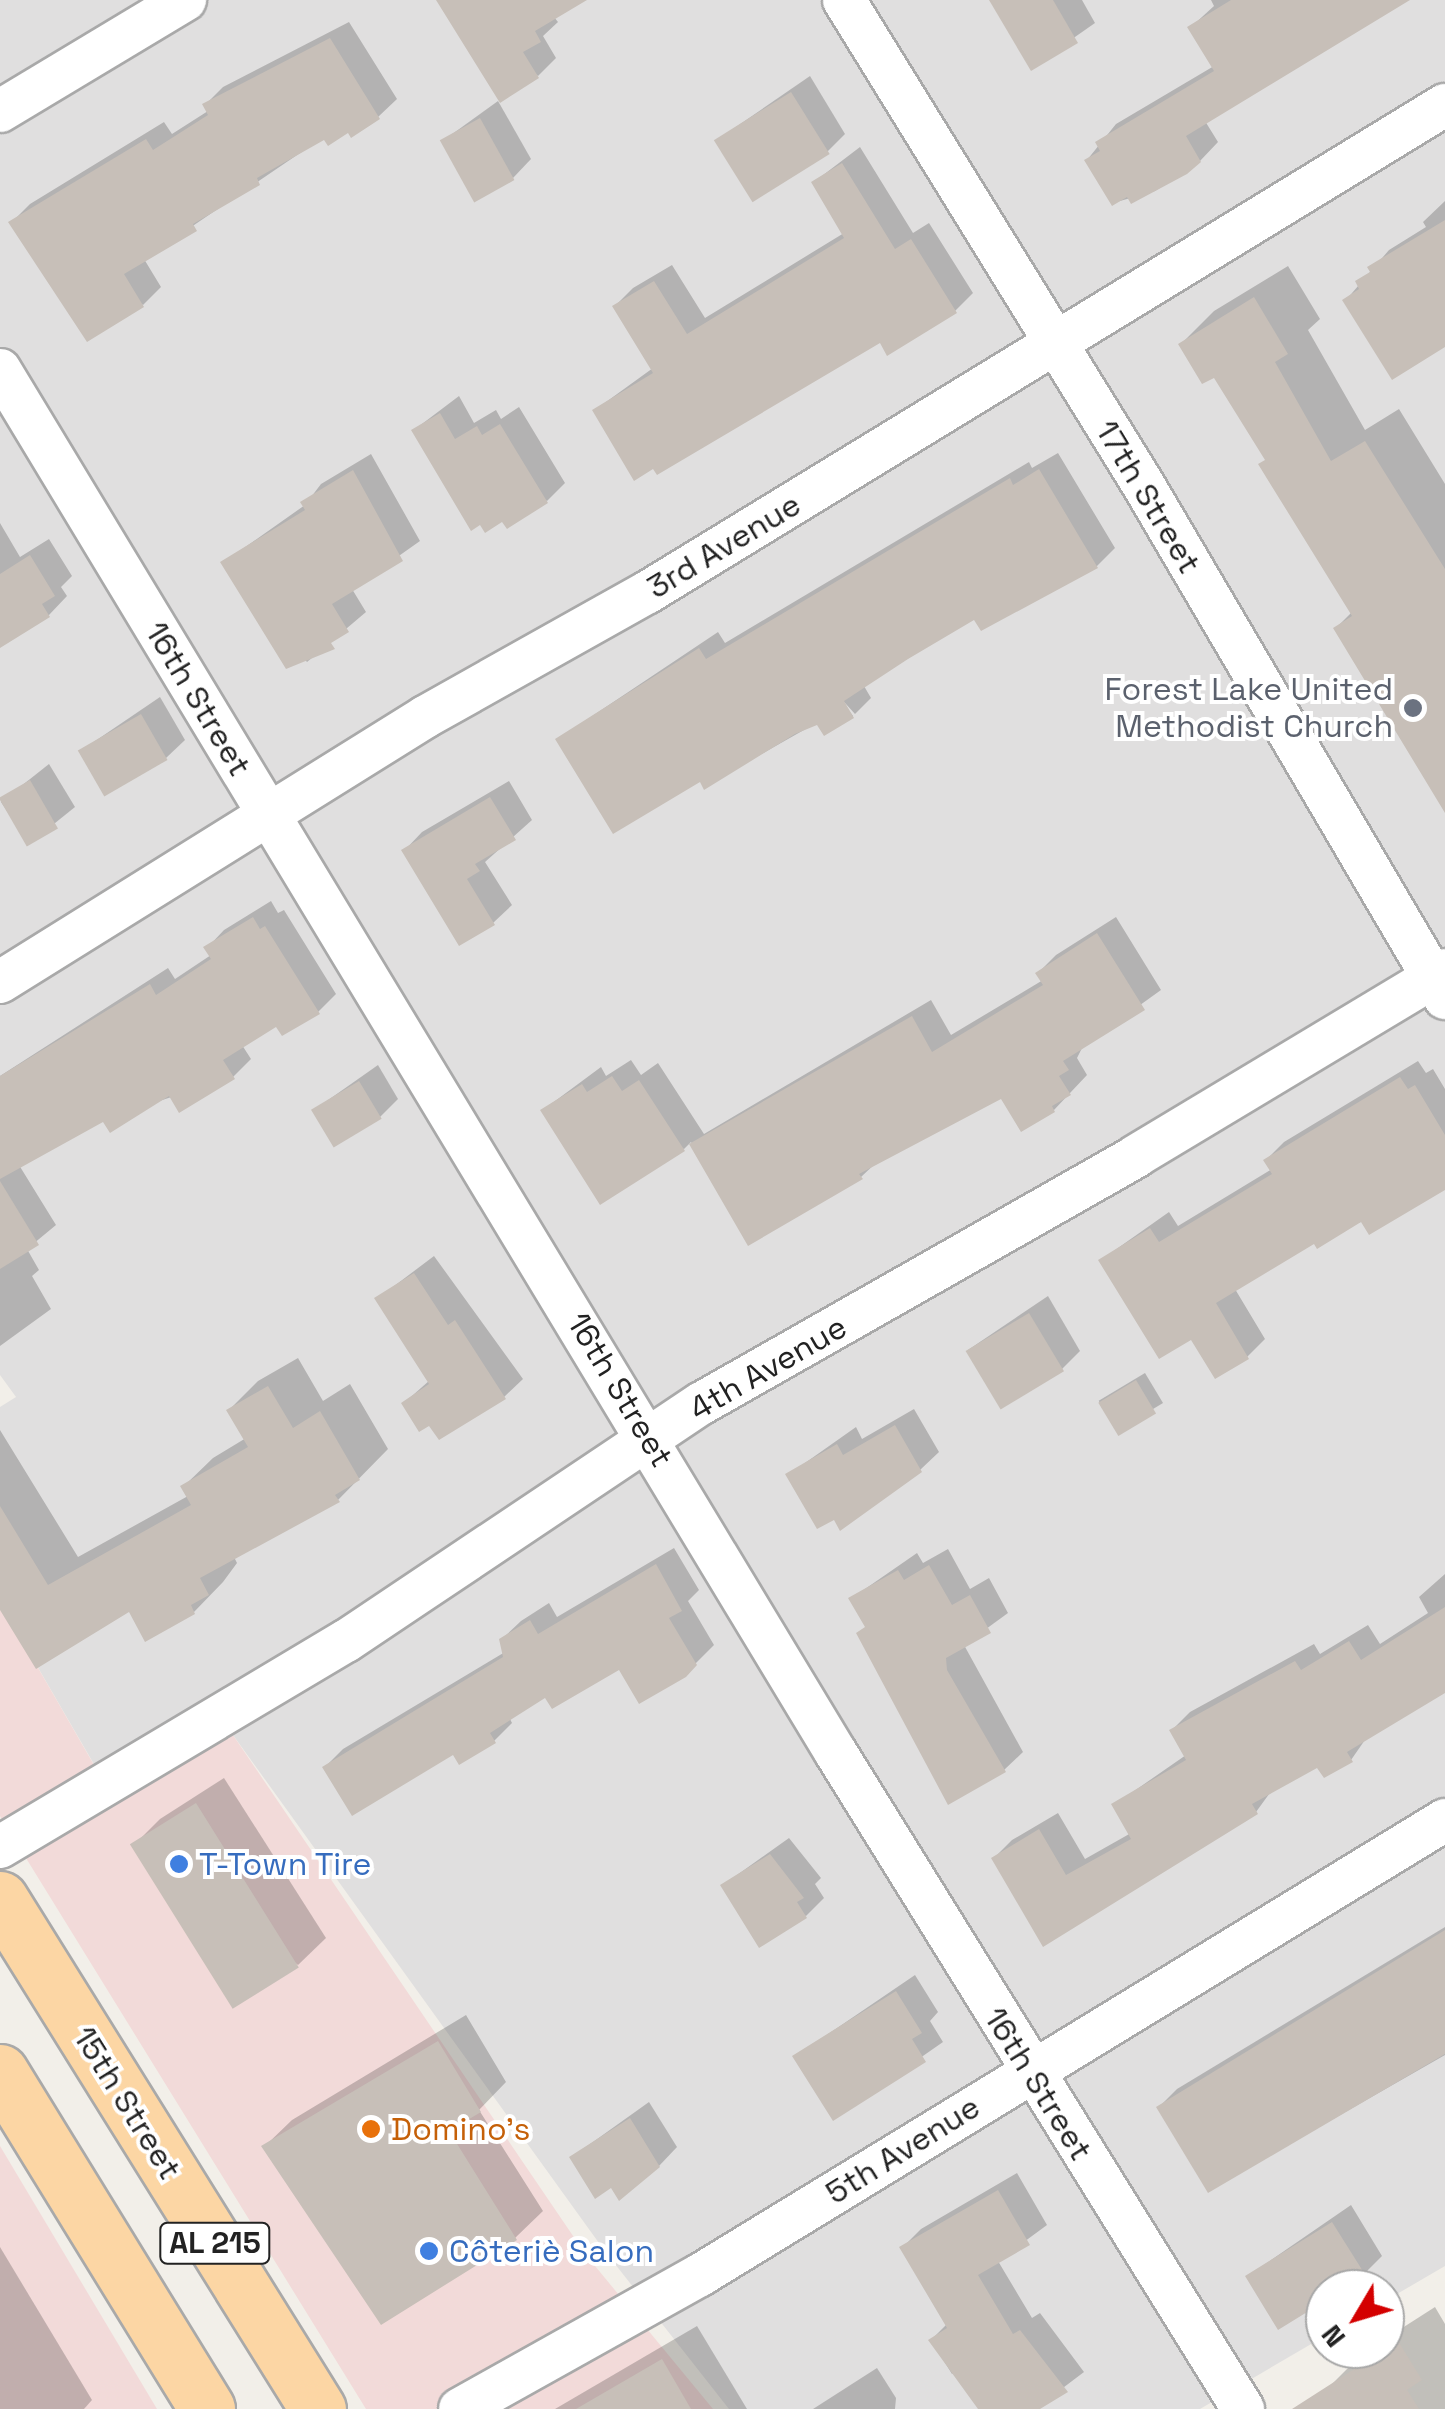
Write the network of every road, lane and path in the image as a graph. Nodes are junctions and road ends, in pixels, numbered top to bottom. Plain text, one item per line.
1 (185, 0) edge
2 (844, 0) edge
3 (1445, 106) edge
4 (0, 111) edge
5 (1055, 346) junction
6 (0, 370) edge
7 (269, 815) junction
8 (0, 982) edge
9 (1441, 982) edge
10 (650, 1439) junction
11 (1445, 1820) edge
12 (0, 1848) edge
13 (0, 1899) edge
14 (0, 2072) edge
15 (1030, 2072) junction
16 (208, 2409) edge
17 (318, 2409) edge
18 (460, 2409) edge
19 (1243, 2409) edge

1 - 4 street
2 - 5 street, 17th Street
3 - 5 street, 3rd Avenue
5 - 7 street, 3rd Avenue
5 - 9 street, 17th Street
6 - 7 street, 16th Street
7 - 8 street, 3rd Avenue
7 - 10 street, 16th Street
9 - 10 street, 4th Avenue
10 - 12 street, 4th Avenue
10 - 15 street, 16th Street
11 - 15 street, 5th Avenue
13 - 17 main road, 15th Street / AL 215
14 - 16 main road, AL 215
15 - 18 street, 5th Avenue
15 - 19 street, 16th Street

